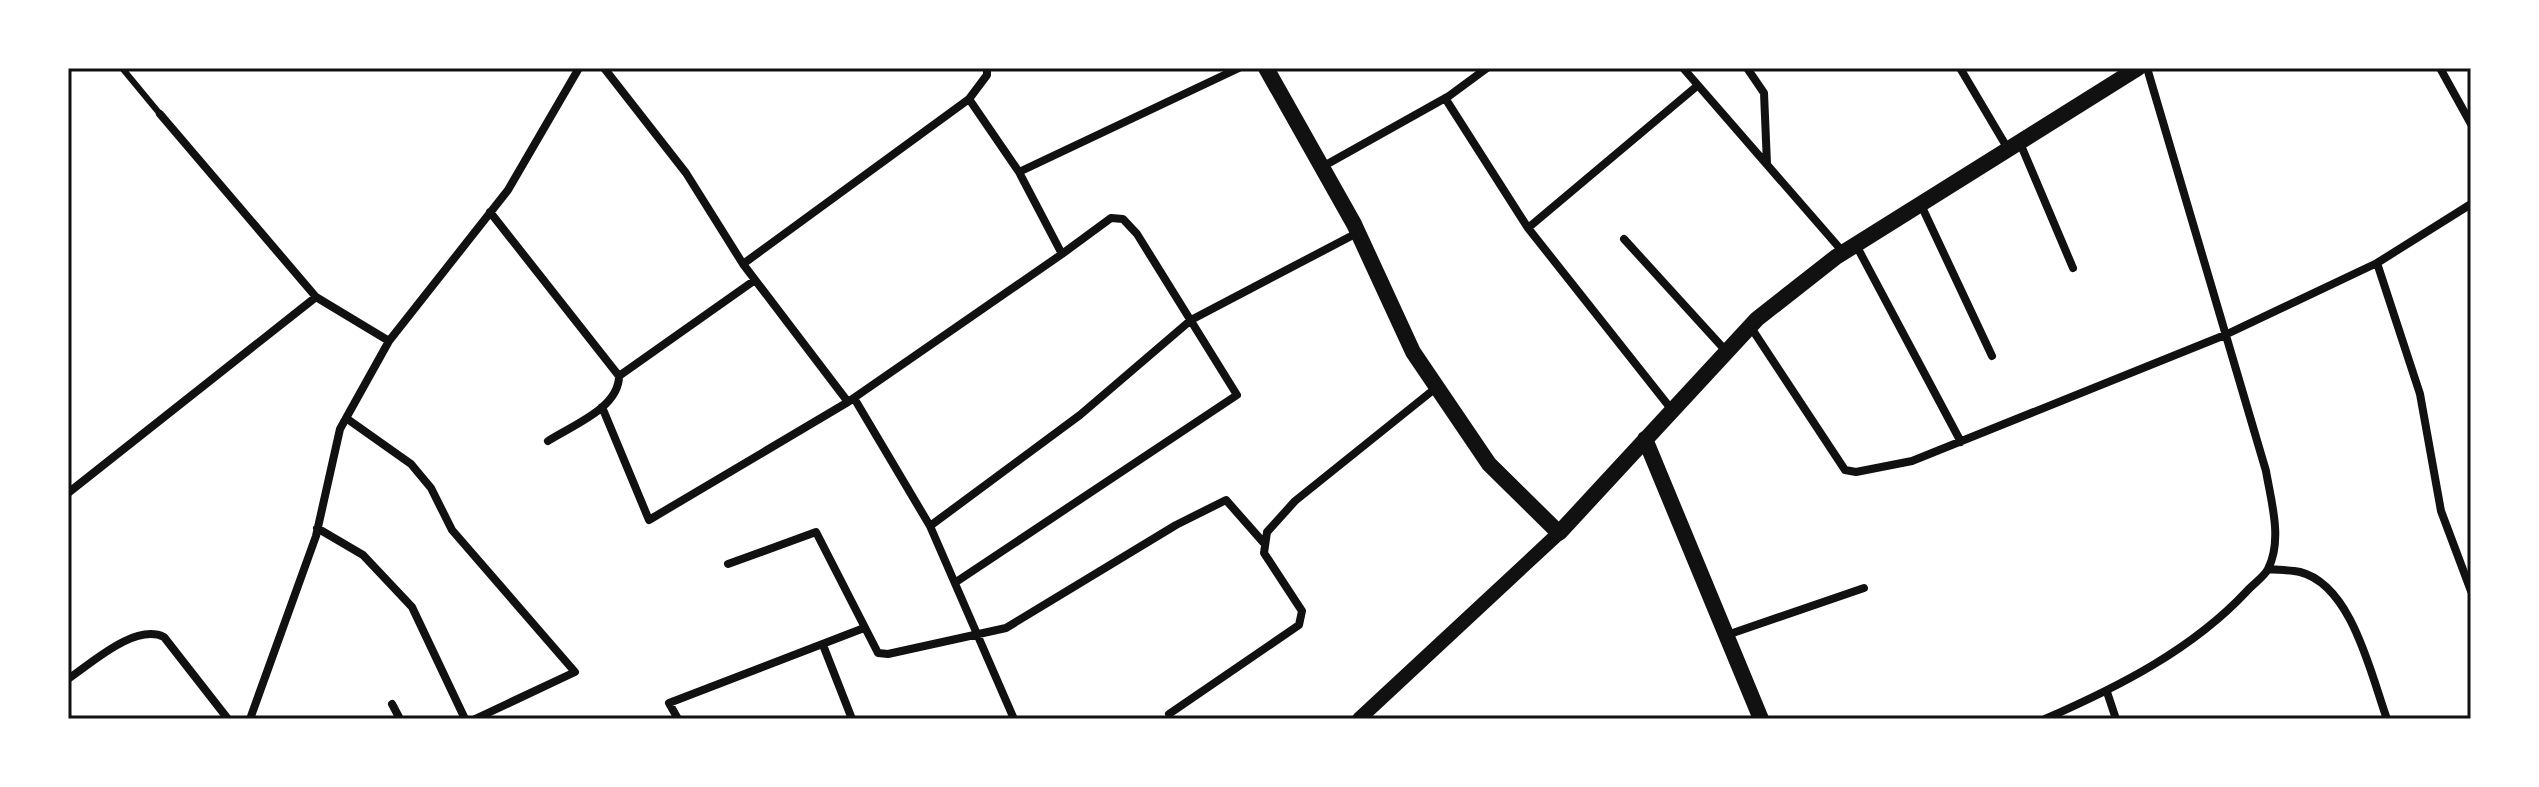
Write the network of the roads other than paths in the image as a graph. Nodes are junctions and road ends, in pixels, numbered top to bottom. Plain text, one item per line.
1 (122, 68) edge
2 (579, 68) edge
3 (604, 68) edge
4 (987, 68) edge
5 (1239, 68) edge
6 (1266, 68) edge
7 (1487, 68) edge
8 (1683, 68) edge
9 (1747, 68) edge
10 (1960, 68) edge
11 (2138, 68) edge
12 (2147, 68) edge
13 (2440, 68) edge
14 (1697, 86) junction
15 (1445, 98) junction
16 (969, 99) junction
17 (160, 114) joint
18 (2471, 124) edge
19 (2014, 146) junction
20 (1767, 165) junction
21 (1322, 167) junction
22 (1019, 172) junction
23 (1920, 204) junction
24 (2471, 204) edge
25 (490, 212) junction
26 (1528, 228) junction
27 (1358, 233) junction
28 (1624, 239) dead end
29 (1850, 248) junction
30 (1062, 254) junction
31 (2377, 263) junction
32 (743, 264) junction
33 (2073, 268) dead end
34 (755, 280) junction
35 (316, 297) junction
36 (1191, 320) junction
37 (1750, 326) junction
38 (2225, 335) junction
39 (389, 341) junction
40 (1726, 351) junction
41 (1992, 356) dead end
42 (619, 376) junction
43 (1437, 387) junction
44 (851, 400) junction
45 (602, 407) junction
46 (1672, 410) junction
47 (346, 418) junction
48 (1645, 439) junction
49 (548, 441) dead end
50 (1961, 442) junction
51 (68, 493) edge
52 (930, 526) junction
53 (317, 528) junction
54 (1559, 533) junction
55 (1263, 542) junction
56 (728, 564) dead end
57 (2268, 569) junction
58 (956, 582) junction
59 (1864, 588) dead end
60 (2471, 591) edge
61 (864, 628) junction
62 (977, 635) junction
63 (1726, 636) junction
64 (823, 645) junction
65 (68, 679) edge
66 (2107, 692) junction
67 (392, 704) dead end
68 (1169, 714) dead end
69 (228, 719) edge
70 (250, 719) edge
71 (400, 719) edge
72 (465, 719) edge
73 (475, 719) edge
74 (678, 719) edge
75 (852, 719) edge
76 (1014, 719) edge
77 (1359, 719) edge
78 (1761, 719) edge
79 (2045, 719) edge
80 (2116, 719) edge
81 (2387, 719) edge

1 - 17 lane
2 - 25 street
3 - 32 street
4 - 16 street
5 - 22 street
6 - 21 main road
7 - 15 street
8 - 14 street
9 - 20 street
10 - 19 street
11 - 19 main road
12 - 38 street
13 - 18 street
14 - 20 street
14 - 26 street
15 - 21 street
15 - 26 street
16 - 22 street
16 - 32 street
17 - 35 street
19 - 23 main road
19 - 33 street
20 - 29 street
21 - 27 main road
22 - 30 street
23 - 29 main road
23 - 41 street
24 - 31 street
25 - 39 street
25 - 42 street
26 - 46 street
27 - 36 street
27 - 43 main road
28 - 40 street
29 - 37 main road
29 - 50 street
30 - 36 street
30 - 44 street
31 - 38 street
31 - 60 street
32 - 34 street
34 - 42 street
34 - 44 street
35 - 39 street
35 - 51 street
36 - 52 street
36 - 58 street
37 - 40 main road
37 - 50 street
38 - 50 street
38 - 57 street
39 - 47 street
40 - 46 main road
42 - 45 street
43 - 54 main road
43 - 55 street
44 - 45 street
44 - 52 street
45 - 49 street
46 - 48 main road
47 - 53 street
47 - 73 street
48 - 54 main road
48 - 63 main road
52 - 58 street
53 - 70 street
53 - 72 street
54 - 77 street
55 - 62 street
55 - 68 street
56 - 61 street
57 - 66 street
57 - 81 street
58 - 62 street
59 - 63 street
61 - 62 street
61 - 64 street
62 - 76 street
63 - 78 main road
64 - 74 street
64 - 75 street
65 - 69 street
66 - 79 street
66 - 80 street
67 - 71 street

